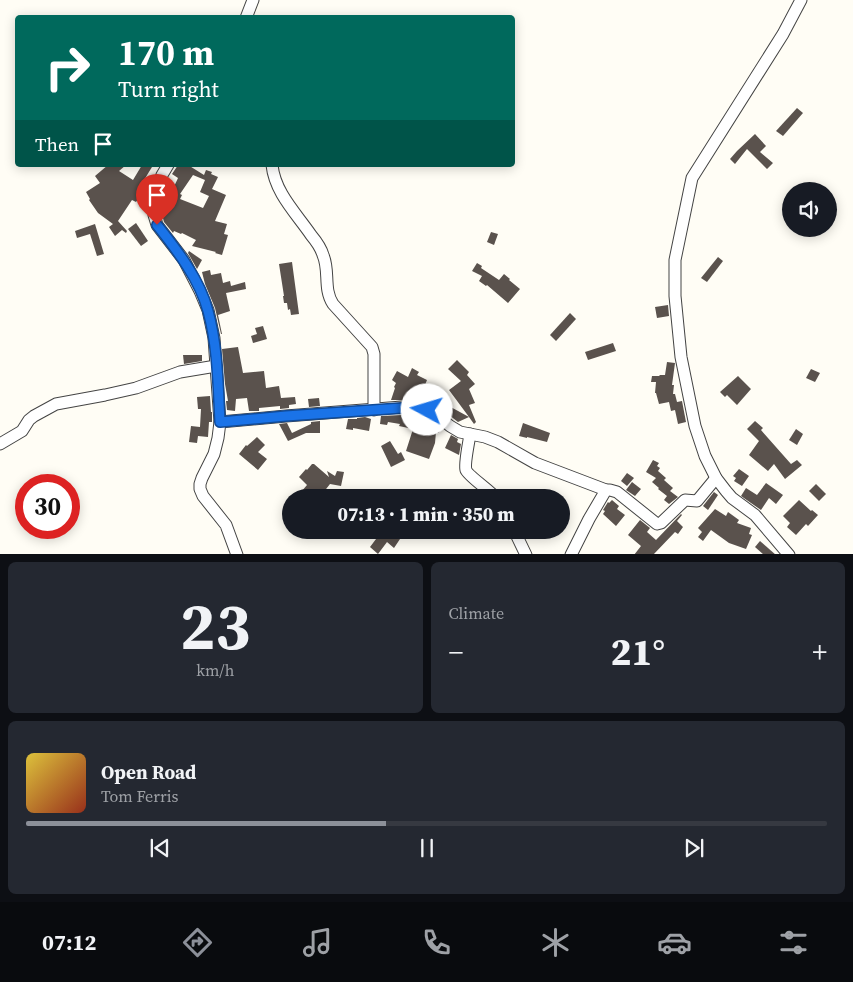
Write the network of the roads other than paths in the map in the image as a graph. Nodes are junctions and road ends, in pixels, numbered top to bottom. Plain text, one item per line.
1 (253, 0) edge
2 (801, 0) edge
3 (247, 15) edge
4 (167, 167) edge
5 (272, 167) edge
6 (216, 366) junction
7 (374, 410) junction
8 (220, 422) junction
9 (470, 434) junction
10 (0, 444) edge
11 (716, 478) junction
12 (487, 489) edge
13 (606, 490) junction
14 (518, 539) edge
15 (236, 554) edge
16 (526, 554) edge
17 (571, 554) edge
18 (789, 554) edge

1 - 3 street
2 - 11 street
4 - 6 street
5 - 7 street
6 - 8 street
6 - 10 street
7 - 8 street
7 - 9 street
8 - 15 street
9 - 12 street
9 - 13 street
11 - 13 street
11 - 18 street
13 - 17 street
14 - 16 street

